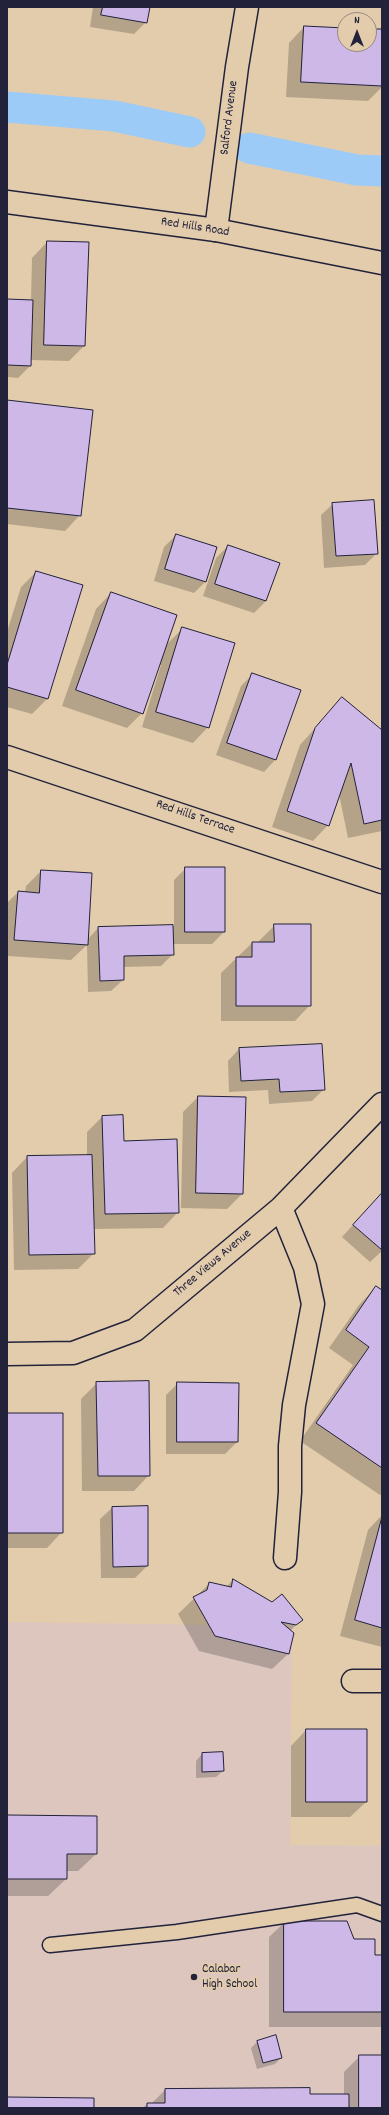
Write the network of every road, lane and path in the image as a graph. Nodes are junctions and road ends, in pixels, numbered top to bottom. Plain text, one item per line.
1 (247, 7) edge
2 (7, 202) edge
3 (216, 230) junction
4 (382, 263) edge
5 (7, 757) edge
6 (382, 882) edge
7 (382, 1104) edge
8 (281, 1208) junction
9 (7, 1354) edge
10 (285, 1558) dead end
11 (353, 1681) dead end
12 (382, 1681) edge
13 (382, 1914) edge
14 (50, 1946) dead end

1 - 3 street, Salford Avenue
2 - 3 street, Red Hills Road
3 - 4 street, Red Hills Road
5 - 6 street, Red Hills Terrace
7 - 8 street, Three Views Avenue
8 - 9 street, Three Views Avenue
8 - 10 street
11 - 12 street
13 - 14 lane

